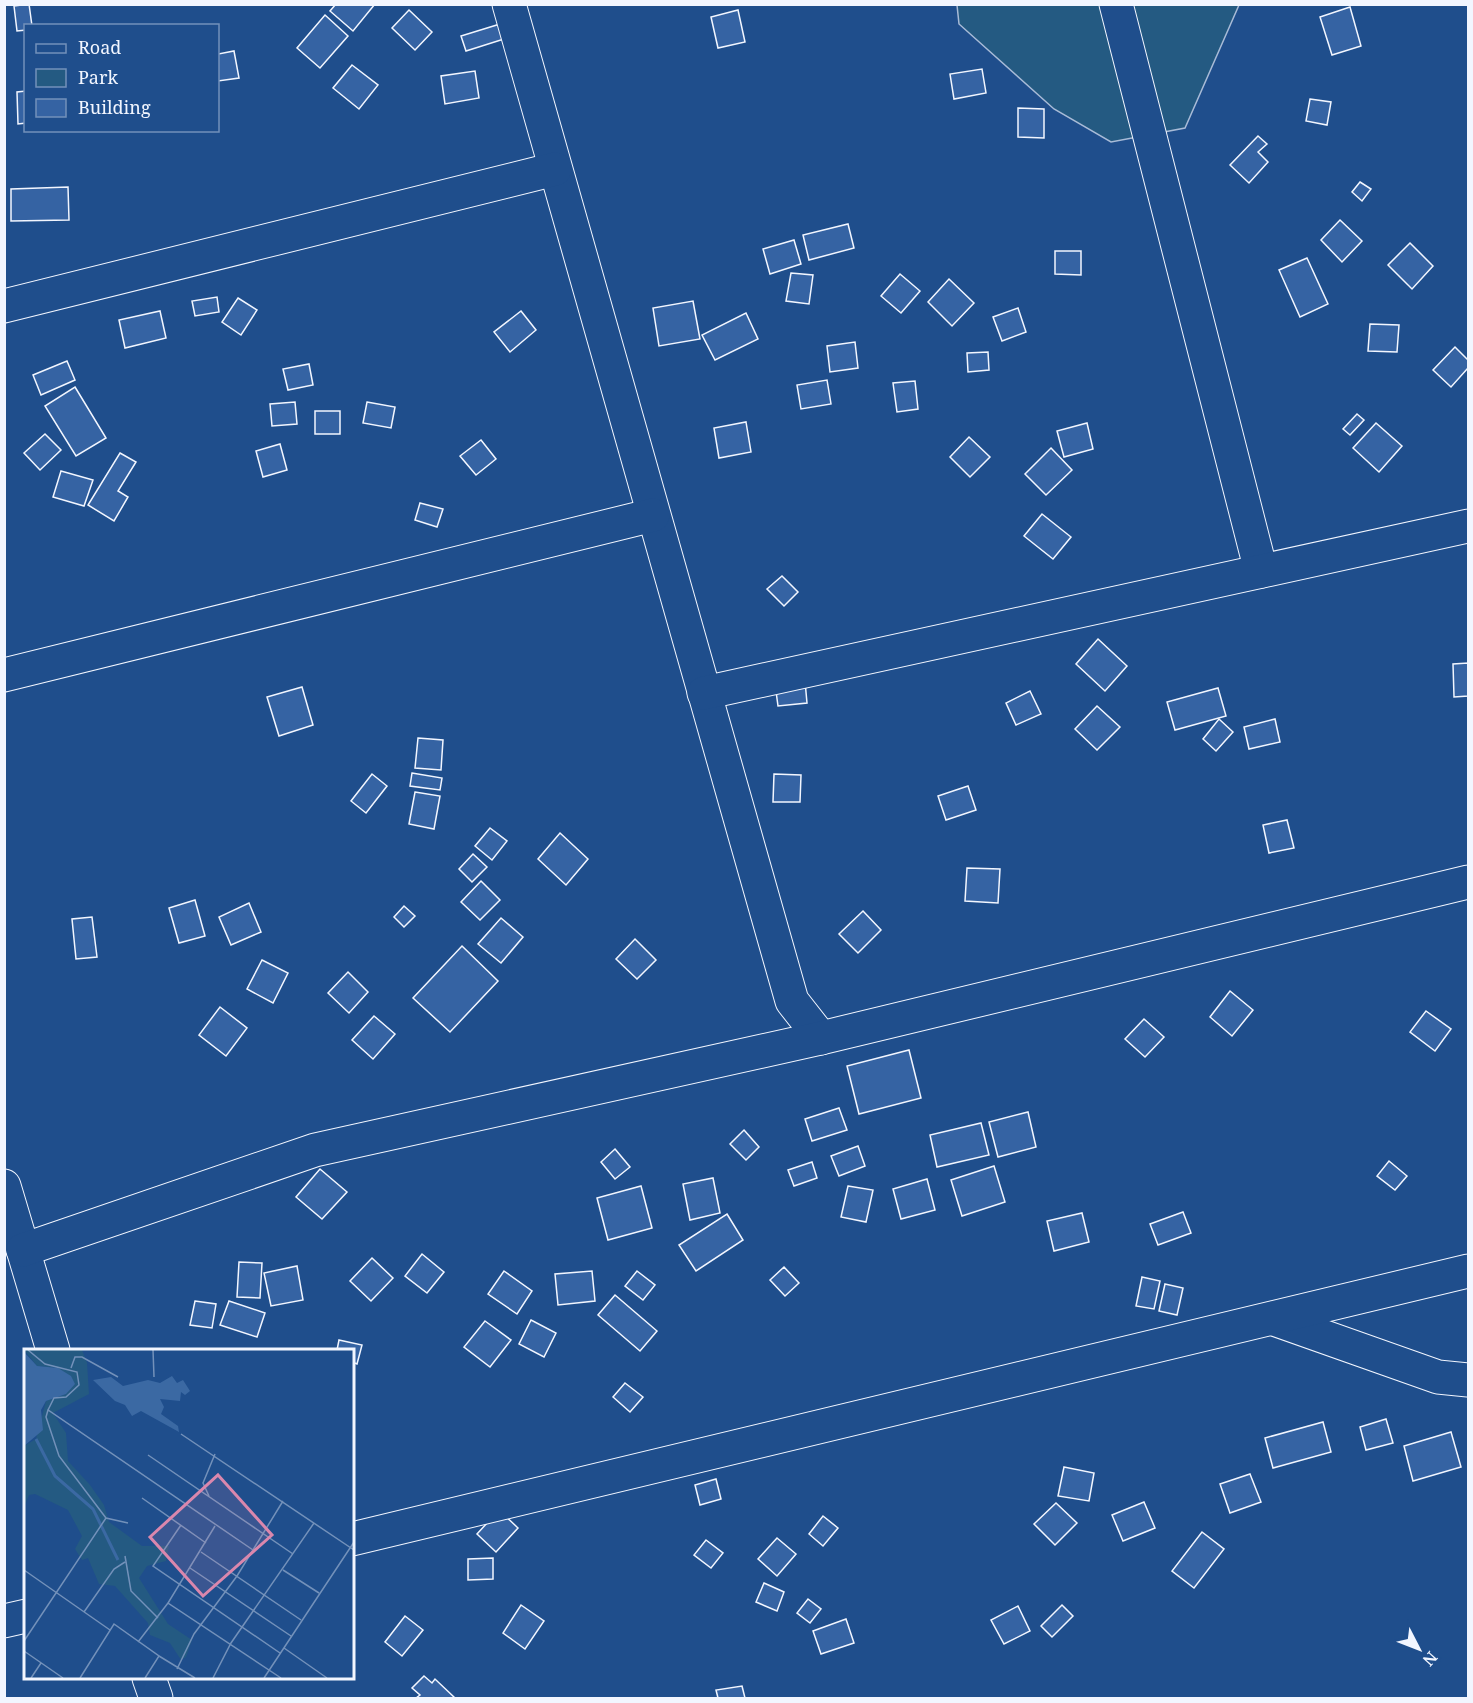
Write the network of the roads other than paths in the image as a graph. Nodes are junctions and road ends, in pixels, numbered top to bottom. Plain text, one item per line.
1 (509, 4) edge
2 (1116, 4) edge
3 (555, 169) junction
4 (4, 306) edge
5 (653, 515) junction
6 (1468, 526) edge
7 (1261, 571) junction
8 (4, 675) edge
9 (704, 693) junction
10 (1468, 882) edge
11 (821, 1038) junction
12 (4, 1186) edge
13 (23, 1250) junction
14 (1468, 1271) edge
15 (1274, 1319) junction
16 (52, 1349) edge
17 (1468, 1380) edge
18 (354, 1539) edge
19 (24, 1616) edge
20 (4, 1621) edge
21 (150, 1679) edge
22 (156, 1698) edge

1 - 3 street
2 - 7 street
3 - 4 street
3 - 5 street
5 - 8 street
5 - 9 street
6 - 7 street
7 - 9 street
9 - 11 street
10 - 11 street
11 - 13 street
12 - 13 street
13 - 16 street
14 - 15 street
15 - 17 street
15 - 18 street
19 - 20 street
21 - 22 street

